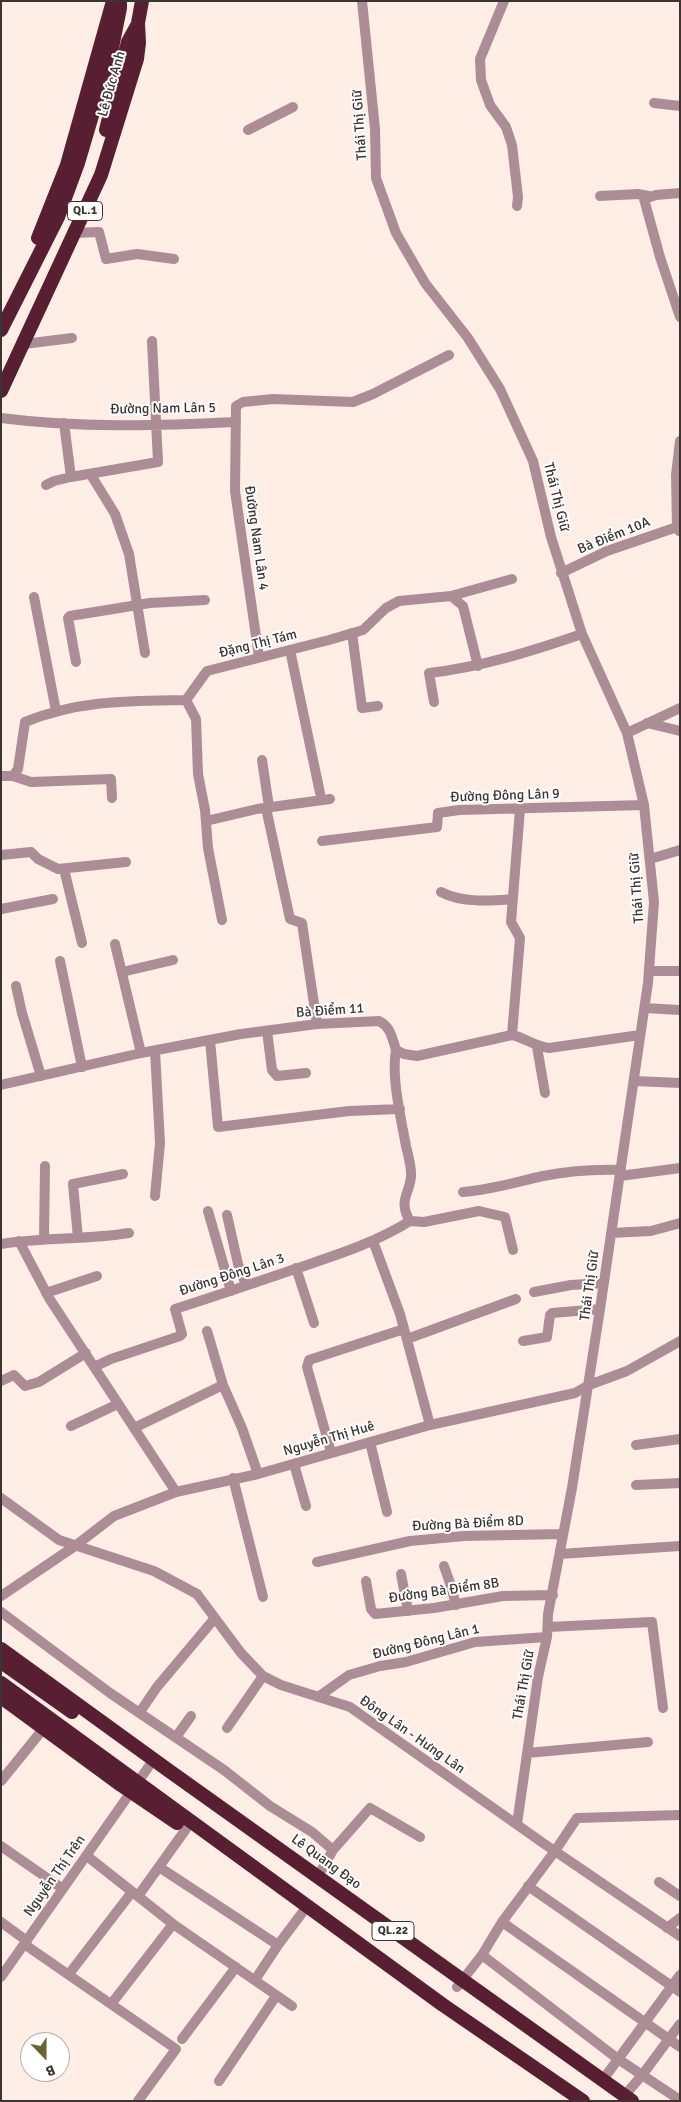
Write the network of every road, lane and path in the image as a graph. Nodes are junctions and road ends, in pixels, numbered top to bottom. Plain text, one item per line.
1 (113, 1) edge
2 (120, 1) edge
3 (362, 1) edge
4 (504, 1) edge
5 (142, 5) edge
6 (138, 23) junction
7 (654, 103) dead end
8 (680, 106) edge
9 (292, 107) dead end
10 (248, 130) dead end
11 (680, 193) edge
12 (600, 196) dead end
13 (649, 196) junction
14 (59, 198) junction
15 (517, 206) dead end
16 (74, 234) junction
17 (174, 259) dead end
18 (1, 314) edge
19 (680, 317) edge
20 (1, 330) edge
21 (72, 338) dead end
22 (152, 341) dead end
23 (24, 344) junction
24 (449, 355) dead end
25 (1, 376) edge
26 (1, 391) edge
27 (1, 418) edge
28 (234, 422) junction
29 (64, 423) junction
30 (157, 425) junction
31 (680, 441) edge
32 (91, 475) junction
33 (678, 475) edge
34 (71, 477) junction
35 (46, 485) dead end
36 (678, 530) edge
37 (562, 573) junction
38 (512, 579) dead end
39 (451, 596) junction
40 (34, 597) dead end
41 (205, 600) dead end
42 (136, 605) junction
43 (352, 633) junction
44 (582, 634) junction
45 (290, 650) junction
46 (145, 653) dead end
47 (259, 657) junction
48 (76, 662) dead end
49 (478, 666) junction
50 (186, 700) junction
51 (434, 702) dead end
52 (378, 706) dead end
53 (680, 708) edge
54 (56, 711) junction
55 (647, 723) junction
56 (680, 731) edge
57 (627, 733) junction
58 (262, 760) dead end
59 (1, 776) edge
60 (13, 776) junction
61 (320, 793) dead end
62 (112, 798) dead end
63 (330, 799) dead end
64 (644, 806) junction
65 (267, 807) junction
66 (520, 809) junction
67 (206, 821) junction
68 (322, 841) dead end
69 (680, 850) edge
70 (1, 855) edge
71 (650, 859) junction
72 (126, 862) dead end
73 (64, 869) junction
74 (441, 892) dead end
75 (53, 899) dead end
76 (513, 899) junction
77 (1, 909) edge
78 (222, 920) dead end
79 (82, 943) dead end
80 (115, 944) dead end
81 (174, 960) dead end
82 (60, 961) dead end
83 (650, 971) junction
84 (680, 971) edge
85 (122, 972) junction
86 (16, 986) dead end
87 (645, 1008) junction
88 (680, 1010) edge
89 (317, 1024) junction
90 (267, 1031) junction
91 (512, 1034) junction
92 (640, 1036) junction
93 (210, 1040) junction
94 (537, 1047) junction
95 (396, 1050) junction
96 (155, 1051) junction
97 (142, 1053) junction
98 (82, 1067) junction
99 (306, 1074) dead end
100 (41, 1076) junction
101 (634, 1081) junction
102 (680, 1083) edge
103 (1, 1086) edge
104 (545, 1093) dead end
105 (400, 1109) junction
106 (45, 1166) dead end
107 (680, 1168) edge
108 (620, 1173) junction
109 (123, 1174) dead end
110 (463, 1192) dead end
111 (155, 1196) dead end
112 (208, 1211) dead end
113 (227, 1215) dead end
114 (410, 1221) junction
115 (680, 1223) edge
116 (129, 1233) dead end
117 (611, 1233) junction
118 (44, 1238) junction
119 (78, 1238) junction
120 (374, 1240) junction
121 (19, 1241) junction
122 (1, 1244) edge
123 (513, 1250) dead end
124 (296, 1268) junction
125 (98, 1276) dead end
126 (604, 1283) junction
127 (246, 1286) junction
128 (231, 1291) junction
129 (534, 1292) dead end
130 (46, 1293) junction
131 (516, 1299) dead end
132 (600, 1309) junction
133 (314, 1323) dead end
134 (207, 1331) dead end
135 (406, 1334) junction
136 (523, 1341) dead end
137 (680, 1342) edge
138 (86, 1353) junction
139 (94, 1367) junction
140 (1, 1381) edge
141 (223, 1385) junction
142 (589, 1385) junction
143 (118, 1404) junction
144 (430, 1425) junction
145 (71, 1426) dead end
146 (134, 1428) junction
147 (680, 1439) edge
148 (370, 1442) junction
149 (636, 1445) dead end
150 (332, 1452) junction
151 (294, 1464) junction
152 (258, 1474) junction
153 (233, 1478) junction
154 (680, 1483) edge
155 (636, 1485) dead end
156 (176, 1492) junction
157 (1, 1498) edge
158 (306, 1506) dead end
159 (387, 1512) dead end
160 (563, 1534) junction
161 (75, 1546) junction
162 (680, 1546) edge
163 (560, 1554) junction
164 (317, 1562) dead end
165 (444, 1566) dead end
166 (401, 1574) dead end
167 (366, 1581) dead end
168 (552, 1594) junction
169 (1, 1596) edge
170 (263, 1597) dead end
171 (456, 1605) junction
172 (408, 1611) junction
173 (1, 1612) edge
174 (215, 1618) junction
175 (547, 1632) junction
176 (1, 1648) edge
177 (1, 1662) edge
178 (263, 1676) junction
179 (1, 1683) edge
180 (1, 1697) edge
181 (318, 1697) junction
182 (663, 1708) dead end
183 (140, 1712) junction
184 (191, 1716) dead end
185 (44, 1728) junction
186 (227, 1728) dead end
187 (176, 1737) junction
188 (648, 1742) dead end
189 (75, 1744) junction
190 (527, 1753) junction
191 (152, 1763) junction
192 (1, 1781) edge
193 (135, 1788) junction
194 (680, 1815) edge
195 (517, 1824) junction
196 (186, 1829) junction
197 (420, 1837) dead end
198 (1, 1846) edge
199 (333, 1850) junction
200 (555, 1851) junction
201 (87, 1856) junction
202 (159, 1867) junction
203 (318, 1876) junction
204 (659, 1882) dead end
205 (528, 1886) junction
206 (63, 1889) junction
207 (135, 1894) junction
208 (680, 1896) edge
209 (302, 1913) junction
210 (680, 1918) edge
211 (1, 1922) edge
212 (502, 1922) junction
213 (173, 1924) junction
214 (668, 1928) junction
215 (680, 1936) edge
216 (25, 1942) junction
217 (278, 1945) junction
218 (482, 1955) junction
219 (236, 1967) junction
220 (69, 1974) junction
221 (680, 1975) edge
222 (1, 1976) edge
223 (255, 1980) junction
224 (459, 1984) junction
225 (676, 1989) edge
226 (276, 1996) junction
227 (112, 2003) junction
228 (292, 2006) dead end
229 (645, 2022) junction
230 (680, 2024) edge
231 (182, 2039) dead end
232 (668, 2039) junction
233 (680, 2047) edge
234 (618, 2058) junction
235 (643, 2074) junction
236 (218, 2081) dead end
237 (602, 2081) junction
238 (624, 2099) edge
239 (680, 2100) edge
240 (138, 2101) edge
241 (569, 2101) edge
242 (583, 2101) edge

1 - 14 highway, Lê Đức Anh / QL.1
2 - 14 highway, Lê Đức Anh / QL.1
3 - 37 street, Thái Thị Giữ
4 - 15 street
5 - 6 highway, QL.1
6 - 16 highway, Lê Đức Anh / QL.1
6 - 25 highway, Lê Đức Anh / QL.1
7 - 8 street
9 - 10 street
11 - 13 street
12 - 13 street
13 - 19 street
14 - 18 highway, Lê Đức Anh / QL.1
14 - 20 highway, Lê Đức Anh / QL.1
16 - 17 street
16 - 23 highway, Lê Đức Anh / QL.1
21 - 23 street
22 - 30 street
23 - 26 highway, Lê Đức Anh / QL.1
24 - 28 street, Đường Nam Lân 5
27 - 29 street, Đường Nam Lân 5
28 - 30 street, Đường Nam Lân 5
28 - 47 street, Đường Nam Lân 4
29 - 30 street, Đường Nam Lân 5
29 - 34 street
30 - 32 street
31 - 33 street
32 - 34 street
32 - 42 street
33 - 36 street
34 - 35 street
36 - 37 street, Bà Điểm 10A
37 - 44 street, Thái Thị Giữ
38 - 39 street, Đặng Thị Tám
39 - 43 street, Đặng Thị Tám
39 - 49 street
40 - 54 street
41 - 42 street
42 - 46 street
42 - 48 street
43 - 45 street, Đặng Thị Tám
43 - 52 street
44 - 49 street
44 - 57 street, Thái Thị Giữ
45 - 47 street, Đặng Thị Tám
45 - 61 street
47 - 50 street, Đặng Thị Tám
49 - 51 street
50 - 54 street
50 - 67 street
53 - 55 street
54 - 60 street
55 - 56 street
55 - 57 street
57 - 64 street, Thái Thị Giữ
58 - 65 street
59 - 60 street
60 - 62 street
63 - 65 street
64 - 66 street, Đường Đông Lân 9
64 - 71 street, Thái Thị Giữ
65 - 67 street
65 - 89 street
66 - 68 street, Đường Đông Lân 9
66 - 76 street
67 - 78 street
69 - 71 street
70 - 73 street
71 - 83 street, Thái Thị Giữ
72 - 73 street
73 - 79 street
74 - 76 street
75 - 77 street
76 - 91 street
80 - 85 street
81 - 85 street
82 - 98 street
83 - 84 street
83 - 87 street, Thái Thị Giữ
85 - 97 street
86 - 100 street
87 - 88 street
87 - 92 street, Thái Thị Giữ
89 - 90 street, Bà Điểm 11
89 - 95 street, Bà Điểm 11
90 - 93 street, Bà Điểm 11
90 - 99 street
91 - 94 street
91 - 95 street
92 - 94 street
92 - 101 street, Thái Thị Giữ
93 - 96 street, Bà Điểm 11
93 - 105 street
94 - 104 street
95 - 105 street
96 - 97 street, Bà Điểm 11
96 - 111 street
97 - 98 street, Bà Điểm 11
98 - 100 street, Bà Điểm 11
100 - 103 street, Bà Điểm 11
101 - 102 street
101 - 108 street, Thái Thị Giữ
105 - 114 street
106 - 118 street
107 - 108 street
108 - 110 street
108 - 117 street, Thái Thị Giữ
109 - 119 street
112 - 128 street
113 - 127 street
114 - 120 street, Đường Đông Lân 3
114 - 123 street
115 - 117 street
116 - 119 street
117 - 126 street, Thái Thị Giữ
118 - 119 street
118 - 121 street
120 - 124 street, Đường Đông Lân 3
120 - 135 street
121 - 122 street
121 - 130 street
124 - 127 street, Đường Đông Lân 3
124 - 133 street
125 - 130 street
126 - 129 street
126 - 132 street, Thái Thị Giữ
127 - 128 street, Đường Đông Lân 3
128 - 139 street, Đường Đông Lân 3
130 - 138 street
131 - 135 street
132 - 136 street
132 - 142 street, Thái Thị Giữ
134 - 141 street
135 - 144 street
135 - 150 street
137 - 142 street, Nguyễn Thị Huê
138 - 139 street
138 - 140 street
139 - 143 street
141 - 146 street
141 - 152 street
142 - 144 street, Nguyễn Thị Huê
142 - 160 street, Thái Thị Giữ
143 - 145 street
143 - 146 street
144 - 148 street, Nguyễn Thị Huê
146 - 156 street
147 - 149 street
148 - 150 street, Nguyễn Thị Huê
148 - 159 street
150 - 151 street, Nguyễn Thị Huê
151 - 152 street, Nguyễn Thị Huê
151 - 158 street
152 - 153 street, Nguyễn Thị Huê
153 - 156 street, Nguyễn Thị Huê
153 - 170 street
154 - 155 street
156 - 161 street, Nguyễn Thị Huê
157 - 161 street, Đông Lân - Hưng Lân
160 - 163 street, Thái Thị Giữ
160 - 164 street, Đường Bà Điểm 8D
161 - 169 street, Nguyễn Thị Huê
161 - 174 street, Đông Lân - Hưng Lân
162 - 163 street
163 - 168 street, Thái Thị Giữ
165 - 171 street
166 - 172 street
167 - 172 street, Đường Bà Điểm 8B
168 - 171 street, Đường Bà Điểm 8B
168 - 175 street, Thái Thị Giữ
171 - 172 street, Đường Bà Điểm 8B
173 - 183 street
174 - 178 street, Đông Lân - Hưng Lân
174 - 183 street
175 - 181 street, Đường Đông Lân 1
175 - 182 street, Đường Đông Lân 1
175 - 190 street, Thái Thị Giữ
176 - 191 highway, Lê Quang Đạo / QL.22
177 - 191 highway, Lê Quang Đạo / QL.22
178 - 181 street, Đông Lân - Hưng Lân
178 - 186 street
179 - 189 highway, QL.22
180 - 185 highway, QL.22
181 - 195 street, Đông Lân - Hưng Lân
183 - 187 street
184 - 187 street
185 - 189 highway, QL.22
185 - 192 street
187 - 199 street
188 - 190 street
189 - 193 highway, QL.22
190 - 195 street, Thái Thị Giữ
191 - 193 street, Nguyễn Thị Trên
191 - 203 highway, Lê Quang Đạo / QL.22
191 - 224 highway, Lê Quang Đạo / QL.22
193 - 196 highway, QL.22
193 - 201 street, Nguyễn Thị Trên
193 - 242 highway, QL.22
194 - 200 street
195 - 200 street, Đông Lân - Hưng Lân
196 - 202 street
196 - 209 highway, QL.22
197 - 199 street
198 - 206 street
199 - 203 street
200 - 205 street
200 - 214 street, Đông Lân - Hưng Lân
201 - 206 street, Nguyễn Thị Trên
201 - 207 street
202 - 207 street
202 - 217 street
203 - 224 highway, Lê Quang Đạo / QL.22
204 - 208 street
205 - 212 street
205 - 225 street
206 - 216 street, Nguyễn Thị Trên
207 - 213 street
207 - 220 street
209 - 217 street
209 - 241 highway, QL.22
210 - 214 street
211 - 216 street
212 - 218 street
212 - 229 street
213 - 219 street
213 - 227 street
214 - 215 street, Đông Lân - Hưng Lân
216 - 220 street
216 - 222 street, Nguyễn Thị Trên
217 - 223 street
218 - 224 street
218 - 234 street
219 - 223 street
219 - 231 street
220 - 227 street
221 - 225 street
223 - 226 street
224 - 237 highway, Lê Quang Đạo / QL.22
224 - 238 highway, Lê Quang Đạo / QL.22
225 - 229 street
226 - 228 street
226 - 236 street
227 - 240 street
229 - 232 street
229 - 234 street
230 - 232 street
232 - 233 street
232 - 235 street
234 - 235 street
234 - 237 street
235 - 238 street
235 - 239 street
237 - 238 highway, Lê Quang Đạo / QL.22

